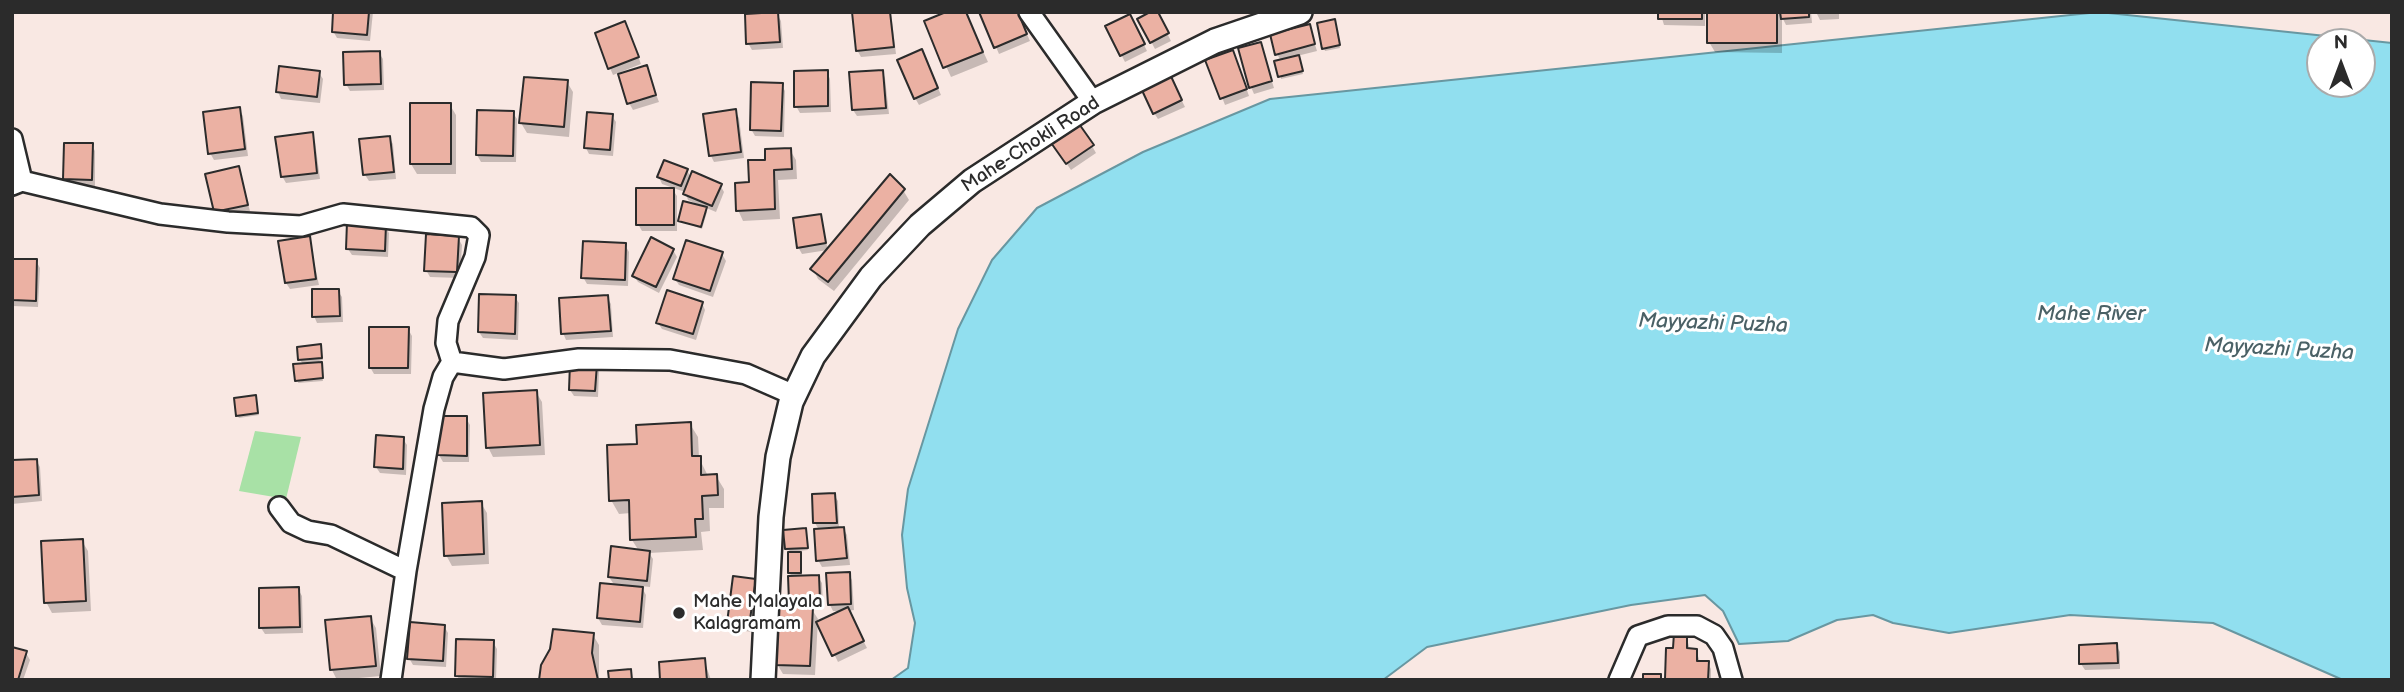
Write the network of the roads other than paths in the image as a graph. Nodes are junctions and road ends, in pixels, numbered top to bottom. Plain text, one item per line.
1 (1029, 12) edge
2 (1300, 12) edge
3 (1093, 102) junction
4 (12, 139) edge
5 (17, 183) edge
6 (452, 362) junction
7 (794, 396) junction
8 (279, 507) dead end
9 (406, 570) junction
10 (391, 680) edge
11 (763, 680) edge
12 (1619, 680) edge
13 (1732, 680) edge

1 - 3 street
2 - 3 street, Mahe-Chokli Road
3 - 7 street, Mahe-Chokli Road
4 - 5 street
5 - 6 street
6 - 7 street
6 - 9 street
7 - 11 street, Mahe-Chokli Road
8 - 9 street
9 - 10 street
12 - 13 street

